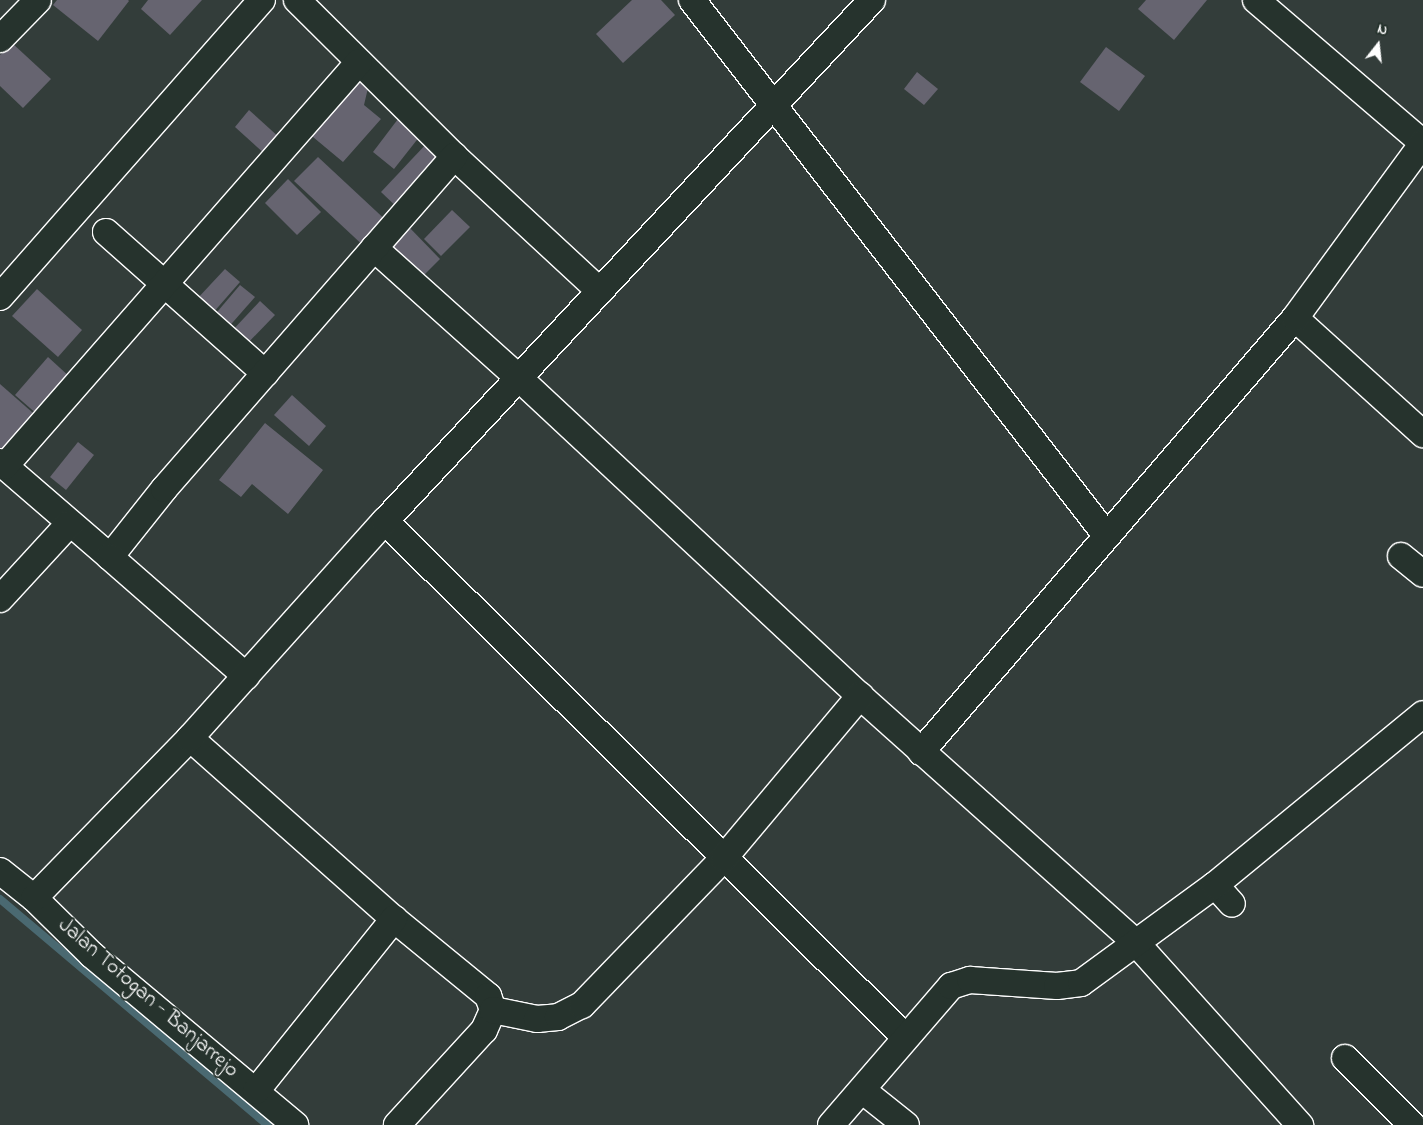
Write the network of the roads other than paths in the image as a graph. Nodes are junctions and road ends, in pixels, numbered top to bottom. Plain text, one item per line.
1 (38, 0) edge
2 (262, 0) edge
3 (297, 0) edge
4 (692, 0) edge
5 (872, 0) edge
6 (1256, 0) edge
7 (0, 40) edge
8 (359, 62) junction
9 (773, 105) junction
10 (1423, 143) edge
11 (454, 156) junction
12 (106, 232) dead end
13 (374, 248) junction
14 (163, 286) junction
15 (600, 290) junction
16 (0, 297) edge
17 (1295, 318) junction
18 (265, 373) junction
19 (519, 378) junction
20 (1423, 434) edge
21 (2, 464) edge
22 (385, 521) junction
23 (69, 524) junction
24 (1106, 535) junction
25 (1402, 556) dead end
26 (110, 557) junction
27 (1423, 574) edge
28 (0, 599) edge
29 (246, 676) junction
30 (860, 696) junction
31 (1423, 714) edge
32 (190, 738) junction
33 (921, 752) junction
34 (724, 858) junction
35 (0, 871) edge
36 (34, 898) junction
37 (394, 919) junction
38 (1137, 944) junction
39 (493, 1010) junction
40 (905, 1037) junction
41 (1345, 1058) dead end
42 (862, 1090) junction
43 (256, 1091) junction
44 (296, 1125) edge
45 (397, 1125) edge
46 (831, 1125) edge
47 (906, 1125) edge
48 (1300, 1125) edge
49 (1412, 1125) edge

1 - 7 street
2 - 16 street
3 - 8 street
4 - 9 street
5 - 9 street
6 - 10 street
8 - 11 street
8 - 14 street
9 - 15 street
9 - 24 street
10 - 17 street
11 - 13 street
11 - 15 street
12 - 14 street
13 - 18 street
13 - 19 street
14 - 18 street
14 - 21 street
15 - 19 street
17 - 20 street
17 - 24 street
18 - 26 street
19 - 22 street
19 - 30 street
21 - 23 street
22 - 29 street
22 - 34 street
23 - 26 street
23 - 28 street
24 - 33 street
25 - 27 street
26 - 29 street
29 - 32 street
30 - 33 street
30 - 34 street
31 - 38 street
32 - 36 street
32 - 37 street
33 - 38 street
34 - 39 street
34 - 40 street
35 - 36 street, Jalan Totogan - Banjarrejo
36 - 43 street, Jalan Totogan - Banjarrejo
37 - 39 street
37 - 43 street
38 - 40 street
38 - 48 street
39 - 45 street
40 - 42 street
41 - 49 street
42 - 46 street
42 - 47 street
43 - 44 street, Jalan Totogan - Banjarrejo

